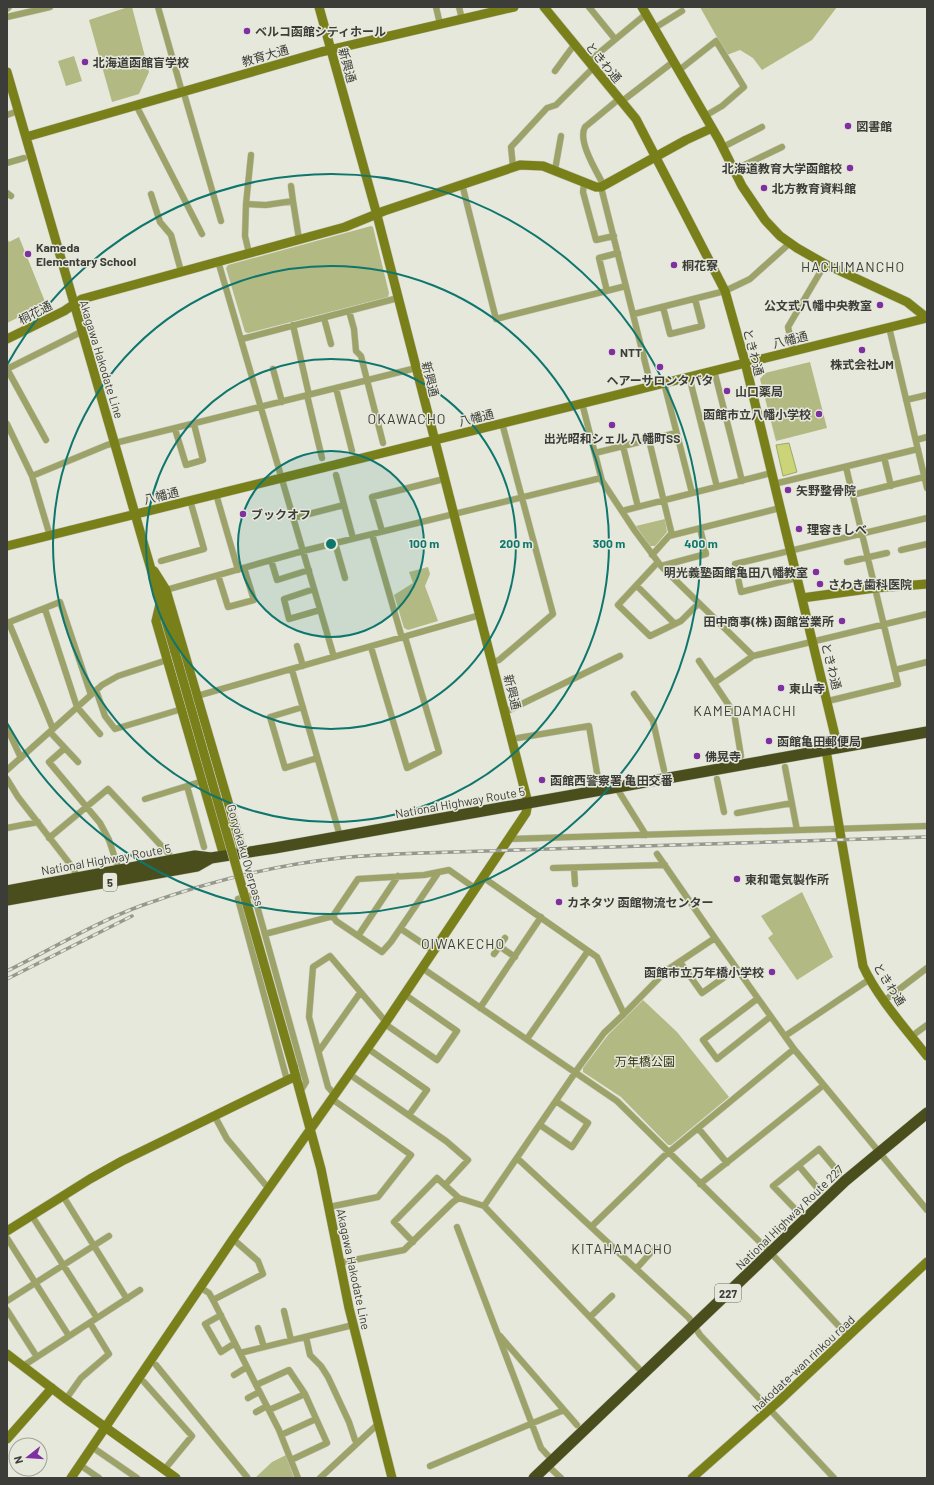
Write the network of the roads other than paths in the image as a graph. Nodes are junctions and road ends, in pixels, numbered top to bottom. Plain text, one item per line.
1 (9, 7) edge
2 (50, 7) edge
3 (158, 7) edge
4 (319, 7) edge
5 (436, 7) edge
6 (459, 7) edge
7 (514, 7) edge
8 (544, 7) edge
9 (589, 7) edge
10 (7, 9) edge
11 (644, 11) edge
12 (682, 11) dead end
13 (7, 17) edge
14 (462, 19) junction
15 (440, 24) junction
16 (653, 28) junction
17 (615, 39) junction
18 (574, 45) junction
19 (331, 49) junction
20 (673, 62) junction
21 (591, 65) junction
22 (678, 70) junction
23 (555, 71) dead end
24 (7, 72) edge
25 (184, 94) junction
26 (620, 100) junction
27 (136, 105) junction
28 (18, 111) junction
29 (7, 114) edge
30 (705, 116) junction
31 (712, 128) junction
32 (762, 128) dead end
33 (561, 136) dead end
34 (26, 137) junction
35 (782, 146) dead end
36 (723, 147) junction
37 (251, 155) dead end
38 (656, 156) junction
39 (24, 158) dead end
40 (7, 163) edge
41 (513, 167) junction
42 (555, 170) junction
43 (734, 170) junction
44 (584, 182) junction
45 (462, 184) junction
46 (291, 186) dead end
47 (603, 186) junction
48 (151, 194) dead end
49 (293, 201) junction
50 (246, 204) junction
51 (377, 215) junction
52 (221, 221) dead end
53 (202, 234) dead end
54 (614, 236) junction
55 (299, 239) junction
56 (790, 243) junction
57 (249, 253) junction
58 (618, 253) junction
59 (218, 261) junction
60 (825, 264) junction
61 (181, 271) junction
62 (626, 286) junction
63 (607, 291) junction
64 (725, 291) junction
65 (398, 298) junction
66 (695, 299) junction
67 (73, 305) junction
68 (663, 307) junction
69 (349, 311) junction
70 (634, 314) junction
71 (324, 318) junction
72 (927, 318) edge
73 (293, 325) junction
74 (889, 327) junction
75 (81, 332) junction
76 (7, 339) edge
77 (242, 339) junction
78 (331, 344) dead end
79 (793, 350) junction
80 (745, 362) junction
81 (416, 368) junction
82 (7, 369) edge
83 (273, 369) dead end
84 (714, 370) junction
85 (689, 376) junction
86 (367, 380) junction
87 (664, 383) junction
88 (651, 386) junction
89 (336, 388) junction
90 (308, 395) junction
91 (927, 395) edge
92 (906, 400) junction
93 (282, 402) junction
94 (582, 403) junction
95 (261, 407) junction
96 (502, 423) junction
97 (7, 424) edge
98 (194, 424) junction
99 (175, 429) junction
100 (676, 433) junction
101 (927, 437) edge
102 (46, 440) dead end
103 (434, 440) junction
104 (649, 440) junction
105 (916, 440) junction
106 (383, 443) dead end
107 (115, 444) junction
108 (623, 446) junction
109 (352, 451) dead end
110 (919, 452) junction
111 (595, 453) junction
112 (927, 453) edge
113 (884, 457) junction
114 (322, 458) dead end
115 (846, 467) junction
116 (771, 473) junction
117 (336, 475) dead end
118 (32, 476) junction
119 (282, 478) junction
120 (600, 478) junction
121 (444, 479) junction
122 (742, 481) junction
123 (926, 482) edge
124 (774, 484) junction
125 (891, 486) junction
126 (717, 487) junction
127 (216, 494) junction
128 (692, 494) junction
129 (852, 495) junction
130 (521, 496) junction
131 (190, 500) junction
132 (664, 501) junction
133 (344, 505) junction
134 (638, 507) junction
135 (780, 508) junction
136 (622, 511) junction
137 (453, 513) junction
138 (135, 514) junction
139 (293, 518) junction
140 (927, 518) edge
141 (700, 528) junction
142 (382, 531) junction
143 (372, 534) junction
144 (862, 534) junction
145 (672, 535) junction
146 (50, 536) junction
147 (353, 538) junction
148 (335, 543) junction
149 (927, 544) edge
150 (7, 546) edge
151 (901, 550) dead end
152 (303, 551) junction
153 (791, 551) junction
154 (887, 552) dead end
155 (652, 555) junction
156 (868, 557) junction
157 (271, 560) junction
158 (161, 561) dead end
159 (847, 562) dead end
160 (148, 563) junction
161 (659, 564) junction
162 (241, 569) junction
163 (309, 570) junction
164 (218, 575) junction
165 (345, 578) dead end
166 (797, 578) junction
167 (927, 584) edge
168 (637, 586) junction
169 (875, 588) junction
170 (314, 589) junction
171 (166, 590) junction
172 (802, 598) junction
173 (699, 603) junction
174 (160, 604) junction
175 (45, 609) junction
176 (320, 610) junction
177 (927, 614) edge
178 (480, 615) junction
179 (8, 623) edge
180 (675, 624) junction
181 (884, 624) junction
182 (403, 637) junction
183 (813, 642) junction
184 (297, 646) dead end
185 (371, 647) junction
186 (175, 652) joint
187 (620, 656) dead end
188 (753, 656) junction
189 (334, 657) junction
190 (167, 660) junction
191 (700, 661) dead end
192 (493, 662) junction
193 (927, 662) edge
194 (303, 666) junction
195 (292, 670) junction
196 (895, 670) junction
197 (714, 683) junction
198 (93, 692) junction
199 (634, 694) dead end
200 (196, 696) junction
201 (828, 701) junction
202 (77, 707) junction
203 (303, 707) junction
204 (182, 709) junction
205 (505, 712) junction
206 (7, 728) edge
207 (52, 731) junction
208 (927, 732) edge
209 (100, 734) dead end
210 (518, 738) dead end
211 (65, 748) junction
212 (838, 748) junction
213 (826, 750) junction
214 (741, 756) dead end
215 (21, 758) junction
216 (318, 758) junction
217 (78, 762) dead end
218 (785, 767) dead end
219 (7, 770) edge
220 (664, 770) dead end
221 (7, 779) edge
222 (717, 779) dead end
223 (203, 781) junction
224 (187, 786) junction
225 (616, 787) junction
226 (600, 790) junction
227 (145, 799) dead end
228 (528, 803) junction
229 (792, 803) junction
230 (87, 806) junction
231 (724, 812) dead end
232 (737, 813) dead end
233 (38, 822) junction
234 (927, 826) edge
235 (7, 828) edge
236 (840, 829) junction
237 (797, 830) junction
238 (646, 835) junction
239 (340, 836) junction
240 (49, 838) junction
241 (510, 839) junction
242 (204, 847) dead end
243 (243, 853) junction
244 (169, 854) dead end
245 (657, 854) dead end
246 (224, 856) junction
247 (211, 858) junction
248 (665, 865) junction
249 (553, 868) dead end
250 (574, 868) junction
251 (119, 870) junction
252 (438, 873) junction
253 (398, 876) junction
254 (77, 877) junction
255 (484, 878) junction
256 (576, 884) dead end
257 (476, 889) junction
258 (7, 891) edge
259 (7, 900) edge
260 (333, 916) junction
261 (541, 917) junction
262 (401, 928) junction
263 (265, 934) junction
264 (358, 936) junction
265 (505, 938) dead end
266 (715, 938) junction
267 (499, 946) junction
268 (434, 951) junction
269 (588, 951) junction
270 (494, 954) dead end
271 (515, 957) junction
272 (680, 962) junction
273 (422, 968) junction
274 (736, 969) junction
275 (926, 970) edge
276 (870, 979) junction
277 (360, 993) junction
278 (404, 994) junction
279 (889, 996) dead end
280 (757, 999) junction
281 (480, 1008) junction
282 (624, 1014) junction
283 (770, 1017) junction
284 (385, 1023) junction
285 (927, 1025) edge
286 (916, 1033) dead end
287 (785, 1036) junction
288 (527, 1039) junction
289 (367, 1048) junction
290 (794, 1049) junction
291 (319, 1051) junction
292 (927, 1056) edge
293 (293, 1066) joint
294 (576, 1072) junction
295 (349, 1074) junction
296 (292, 1078) junction
297 (820, 1088) dead end
298 (300, 1092) junction
299 (333, 1097) junction
300 (556, 1101) junction
301 (927, 1113) edge
302 (214, 1115) junction
303 (409, 1115) junction
304 (540, 1125) junction
305 (698, 1128) junction
306 (310, 1131) junction
307 (669, 1152) junction
308 (879, 1152) junction
309 (517, 1158) junction
310 (727, 1163) junction
311 (799, 1166) junction
312 (839, 1173) dead end
313 (445, 1184) junction
314 (700, 1184) junction
315 (269, 1189) junction
316 (820, 1191) dead end
317 (63, 1196) junction
318 (459, 1198) junction
319 (484, 1206) junction
320 (328, 1207) junction
321 (927, 1210) edge
322 (798, 1212) dead end
323 (32, 1216) junction
324 (457, 1227) dead end
325 (591, 1227) junction
326 (7, 1231) edge
327 (109, 1236) dead end
328 (7, 1238) edge
329 (233, 1239) junction
330 (413, 1242) junction
331 (95, 1245) junction
332 (655, 1248) dead end
333 (770, 1252) junction
334 (927, 1262) edge
335 (340, 1263) junction
336 (63, 1266) junction
337 (636, 1269) junction
338 (36, 1283) junction
339 (201, 1288) junction
340 (140, 1290) dead end
341 (612, 1296) dead end
342 (127, 1299) junction
343 (213, 1300) junction
344 (7, 1301) edge
345 (7, 1310) edge
346 (284, 1311) dead end
347 (221, 1315) junction
348 (591, 1316) junction
349 (96, 1318) junction
350 (90, 1323) junction
351 (353, 1325) junction
352 (694, 1326) junction
353 (258, 1328) dead end
354 (498, 1333) junction
355 (69, 1336) junction
356 (306, 1336) junction
357 (849, 1337) junction
358 (291, 1340) junction
359 (235, 1343) junction
360 (264, 1347) junction
361 (240, 1353) junction
362 (7, 1354) edge
363 (36, 1357) junction
364 (156, 1365) dead end
365 (23, 1366) junction
366 (247, 1367) junction
367 (234, 1374) dead end
368 (644, 1374) junction
369 (144, 1382) dead end
370 (52, 1388) junction
371 (258, 1388) junction
372 (305, 1394) junction
373 (248, 1398) dead end
374 (66, 1399) junction
375 (268, 1408) junction
376 (564, 1410) junction
377 (770, 1410) junction
378 (256, 1412) dead end
379 (316, 1419) junction
380 (532, 1423) junction
381 (378, 1424) junction
382 (577, 1426) dead end
383 (105, 1427) junction
384 (281, 1435) junction
385 (7, 1439) edge
386 (355, 1440) dead end
387 (92, 1447) junction
388 (291, 1460) junction
389 (550, 1462) junction
390 (80, 1465) junction
391 (430, 1466) dead end
392 (171, 1475) edge
393 (247, 1477) edge
394 (71, 1478) edge
395 (99, 1478) edge
396 (137, 1478) edge
397 (298, 1478) edge
398 (320, 1478) edge
399 (392, 1478) edge
400 (534, 1478) edge
401 (561, 1478) edge
402 (692, 1478) edge
403 (834, 1478) edge

1 - 10 street
2 - 13 street
3 - 25 street
4 - 19 street, 新興通
5 - 15 street
6 - 14 street
7 - 14 street, 教育大通
8 - 18 street, ときわ通
9 - 17 street
11 - 16 street
11 - 17 street
12 - 16 street
14 - 15 street, 教育大通
15 - 19 street, 教育大通
16 - 20 street
17 - 21 street
18 - 21 street, ときわ通
18 - 23 street
19 - 25 street, 教育大通
19 - 51 street, 新興通
20 - 22 street
20 - 26 street
21 - 26 street, ときわ通
21 - 41 street
22 - 30 street
22 - 30 street
24 - 28 street, Akagawa Hakodate Line
25 - 27 street, 教育大通
25 - 52 street
26 - 38 street, ときわ通
26 - 47 street
27 - 34 street, 教育大通
27 - 53 street
28 - 29 street
28 - 34 street, Akagawa Hakodate Line
30 - 31 street
31 - 36 street
31 - 38 street
32 - 36 street
33 - 42 street
34 - 67 street, Akagawa Hakodate Line
35 - 43 street
36 - 43 street
37 - 50 street
38 - 47 street
38 - 64 street, ときわ通
39 - 40 street
41 - 42 street, 桐花通
41 - 45 street, 桐花通
42 - 44 street, 桐花通
43 - 56 street
44 - 47 street, 桐花通
44 - 54 street
45 - 51 street, 桐花通
45 - 63 street
46 - 49 street
47 - 54 street
48 - 61 street
49 - 50 street
49 - 55 street
50 - 57 street
51 - 55 street, 桐花通
51 - 65 street, 新興通
54 - 58 street
55 - 57 street, 桐花通
56 - 60 street
56 - 64 street
57 - 59 street, 桐花通
58 - 62 street
58 - 63 street
59 - 61 street, 桐花通
59 - 77 street
60 - 72 street
60 - 79 street
61 - 67 street, 桐花通
62 - 63 street
62 - 70 street
64 - 66 street
64 - 80 street, ときわ通
65 - 69 street
65 - 81 street, 新興通
66 - 68 street
66 - 68 street
67 - 75 street, Akagawa Hakodate Line
67 - 76 street, 桐花通
68 - 70 street
69 - 71 street
69 - 86 street
70 - 88 street
71 - 73 street
71 - 78 street
72 - 74 street, 八幡通
73 - 77 street
73 - 90 street
74 - 79 street, 八幡通
74 - 92 street
75 - 82 street
75 - 107 street, Akagawa Hakodate Line
77 - 95 street
79 - 80 street, 八幡通
80 - 84 street, 八幡通
80 - 116 street, ときわ通
81 - 86 street
81 - 103 street, 新興通
82 - 102 street
83 - 93 street
84 - 85 street, 八幡通
84 - 122 street
85 - 87 street, 八幡通
85 - 126 street
86 - 89 street
86 - 106 street
87 - 88 street, 八幡通
87 - 100 street
88 - 94 street, 八幡通
89 - 90 street
89 - 109 street
90 - 93 street
90 - 114 street
91 - 92 street
92 - 105 street
93 - 95 street
94 - 96 street, 八幡通
94 - 111 street
95 - 98 street
95 - 119 street
96 - 103 street, 八幡通
96 - 130 street
97 - 118 street
98 - 99 street
98 - 99 street
99 - 107 street
100 - 104 street
100 - 128 street
101 - 105 street
103 - 119 street, 八幡通
103 - 121 street, 新興通
104 - 108 street
104 - 132 street
105 - 110 street
107 - 118 street
107 - 138 street, Akagawa Hakodate Line
108 - 111 street
108 - 134 street
110 - 112 street
110 - 113 street
110 - 123 street
111 - 120 street
113 - 115 street
113 - 125 street
115 - 124 street
115 - 129 street
116 - 122 street
116 - 124 street, ときわ通
117 - 133 street
118 - 146 street
119 - 127 street, 八幡通
119 - 139 street
120 - 130 street
120 - 136 street
121 - 137 street, 新興通
121 - 142 street
122 - 126 street
123 - 125 street
124 - 135 street, ときわ通
125 - 129 street
126 - 128 street
127 - 131 street, 八幡通
127 - 162 street
128 - 132 street
129 - 144 street
130 - 137 street
130 - 192 street
131 - 138 street, 八幡通
131 - 158 street
132 - 134 street
132 - 145 street
133 - 139 street
133 - 147 street
134 - 136 street
135 - 141 street
135 - 153 street, ときわ通
136 - 155 street
137 - 142 street
137 - 178 street, 新興通
138 - 146 street, 八幡通
138 - 160 street, Akagawa Hakodate Line
139 - 152 street
140 - 144 street
141 - 145 street
141 - 161 street
142 - 143 street
143 - 147 street
143 - 182 street
144 - 153 street
144 - 156 street
145 - 155 street
146 - 150 street, 八幡通
147 - 148 street
148 - 152 street
148 - 165 street
149 - 151 street
152 - 157 street
152 - 163 street
153 - 166 street, ときわ通
153 - 166 street
154 - 156 street
155 - 161 street
156 - 159 street
156 - 169 street
157 - 162 street
157 - 163 street
160 - 171 street
160 - 174 street, Akagawa Hakodate Line
161 - 168 street
161 - 173 street
162 - 164 street
162 - 164 street
163 - 170 street
164 - 171 street
166 - 172 street, ときわ通
167 - 169 street
168 - 180 street
168 - 180 street
169 - 172 street
169 - 181 street
170 - 176 street
170 - 176 street
171 - 200 street
172 - 183 street, ときわ通
173 - 180 street
173 - 188 street
174 - 186 street, Akagawa Hakodate Line
174 - 190 street
175 - 179 street
175 - 198 street
175 - 202 street
176 - 189 street
177 - 181 street
178 - 182 street
178 - 192 street, 新興通
179 - 207 street
181 - 183 street
181 - 196 street
182 - 185 street
182 - 185 street
183 - 188 street
183 - 201 street, ときわ通
184 - 194 street
185 - 189 street
186 - 293 street, Goryokaku Overpass, bridge
187 - 205 street
188 - 197 street
189 - 194 street
190 - 198 street
190 - 204 street
191 - 197 street
192 - 205 street, 新興通
193 - 196 street
194 - 195 street
195 - 200 street
195 - 203 street
196 - 201 street
197 - 214 street
198 - 202 street
198 - 204 street
199 - 220 street
200 - 243 street
201 - 212 street, ときわ通
202 - 207 street
202 - 209 street
203 - 216 street
203 - 216 street
204 - 223 street
205 - 228 street, 新興通
206 - 215 street
207 - 211 street
207 - 215 street
208 - 212 highway, National Highway Route 5 / 5
210 - 226 street
211 - 217 street
211 - 230 street
212 - 213 highway, National Highway Route 5 / 5
213 - 225 highway, National Highway Route 5 / 5
213 - 236 street, ときわ通
215 - 219 street
216 - 239 street
218 - 229 street
221 - 233 street
222 - 231 street
223 - 224 street
223 - 246 street
224 - 227 street
224 - 242 street
225 - 226 highway, National Highway Route 5 / 5
225 - 238 street
226 - 228 highway, National Highway Route 5 / 5
228 - 239 highway, National Highway Route 5 / 5
228 - 241 street
229 - 232 street
229 - 237 street
230 - 240 street
230 - 244 street
230 - 251 street
233 - 235 street
233 - 240 street
234 - 236 street
236 - 237 street
236 - 276 street, ときわ通
237 - 238 street
238 - 241 street
239 - 243 highway, National Highway Route 5 / 5
240 - 254 street
241 - 255 street
243 - 246 highway, National Highway Route 5 / 5
245 - 248 street
246 - 247 highway, National Highway Route 5 / 5
247 - 251 highway, National Highway Route 5 / 5
247 - 259 highway, National Highway Route 5 / 5
248 - 250 street
248 - 266 street
249 - 250 street
250 - 256 street
251 - 254 highway, National Highway Route 5 / 5
252 - 253 street
252 - 257 street
252 - 262 street
253 - 260 street
253 - 264 street
254 - 258 highway, National Highway Route 5 / 5
255 - 257 street
255 - 261 street
257 - 268 street
260 - 263 street
260 - 264 street
261 - 269 street
261 - 271 street
262 - 264 street
262 - 268 street
263 - 296 street
263 - 298 street
265 - 267 street
266 - 272 street
266 - 274 street
267 - 270 street
267 - 271 street
268 - 273 street
269 - 282 street
269 - 288 street
271 - 281 street
272 - 274 street
272 - 282 street
273 - 278 street
273 - 281 street
274 - 280 street
275 - 279 street
276 - 287 street
276 - 292 street, ときわ通
277 - 284 street
277 - 291 street
277 - 291 street
278 - 284 street
278 - 284 street
280 - 283 street
280 - 283 street
281 - 288 street
282 - 294 street
283 - 287 street
284 - 289 street
285 - 286 street
287 - 290 street
288 - 294 street
289 - 295 street
289 - 303 street
290 - 305 street
290 - 308 street
291 - 299 street
293 - 296 street, Akagawa Hakodate Line
294 - 300 street
294 - 307 street
295 - 299 street
295 - 303 street
296 - 298 street, Akagawa Hakodate Line
296 - 302 street
297 - 310 street
298 - 306 street, Akagawa Hakodate Line
299 - 306 street
299 - 320 street
300 - 304 street
300 - 304 street
301 - 308 highway, National Highway Route 227 / 227
302 - 315 street
302 - 317 street
303 - 313 street
304 - 309 street
305 - 307 street
305 - 310 street
306 - 315 street
306 - 320 street, Akagawa Hakodate Line
307 - 314 street
307 - 325 street
308 - 321 street
308 - 333 highway, National Highway Route 227 / 227
309 - 319 street
309 - 325 street
310 - 314 street
311 - 312 street
311 - 316 street
311 - 322 street
313 - 318 street
313 - 330 street
314 - 333 street
315 - 329 street
317 - 323 street
317 - 331 street
318 - 319 street
318 - 330 street
319 - 348 street
320 - 335 street, Akagawa Hakodate Line
323 - 326 street
323 - 336 street
324 - 354 street
325 - 337 street
327 - 331 street
328 - 338 street
329 - 339 street
329 - 343 street
330 - 335 street
331 - 336 street
331 - 342 street
332 - 337 street
333 - 352 highway, National Highway Route 227 / 227
333 - 357 street
334 - 357 street, hakodate-wan rinkou road
335 - 351 street, Akagawa Hakodate Line
336 - 338 street
336 - 349 street
337 - 352 street
338 - 344 street
338 - 355 street
339 - 343 street
339 - 383 street
340 - 342 street
341 - 348 street
342 - 349 street
343 - 347 street
345 - 363 street
346 - 358 street
347 - 359 street
347 - 359 street
348 - 368 street
349 - 350 street
350 - 355 street
350 - 374 street
351 - 356 street
351 - 381 street, Akagawa Hakodate Line
352 - 368 highway, National Highway Route 227 / 227
352 - 377 street
353 - 360 street
354 - 376 street
354 - 380 street
355 - 363 street
356 - 358 street
356 - 386 street
357 - 377 street, hakodate-wan rinkou road
358 - 360 street
359 - 361 street
360 - 361 street
361 - 366 street
362 - 365 street
363 - 365 street
364 - 393 street
365 - 370 street
366 - 367 street
366 - 371 street
368 - 389 highway, National Highway Route 227 / 227
369 - 392 street
370 - 374 street
370 - 385 street
371 - 372 street
371 - 373 street
371 - 375 street
372 - 375 street
372 - 379 street
374 - 383 street
375 - 378 street
375 - 384 street
376 - 380 street
376 - 382 street
377 - 402 street, hakodate-wan rinkou road
377 - 403 street
379 - 384 street
379 - 388 street
380 - 389 street
380 - 391 street
381 - 398 street
381 - 399 street, Akagawa Hakodate Line
383 - 387 street
383 - 392 street
384 - 388 street
387 - 390 street
387 - 396 street
388 - 397 street
389 - 400 highway, National Highway Route 227 / 227
389 - 401 street
390 - 394 street
390 - 395 street

